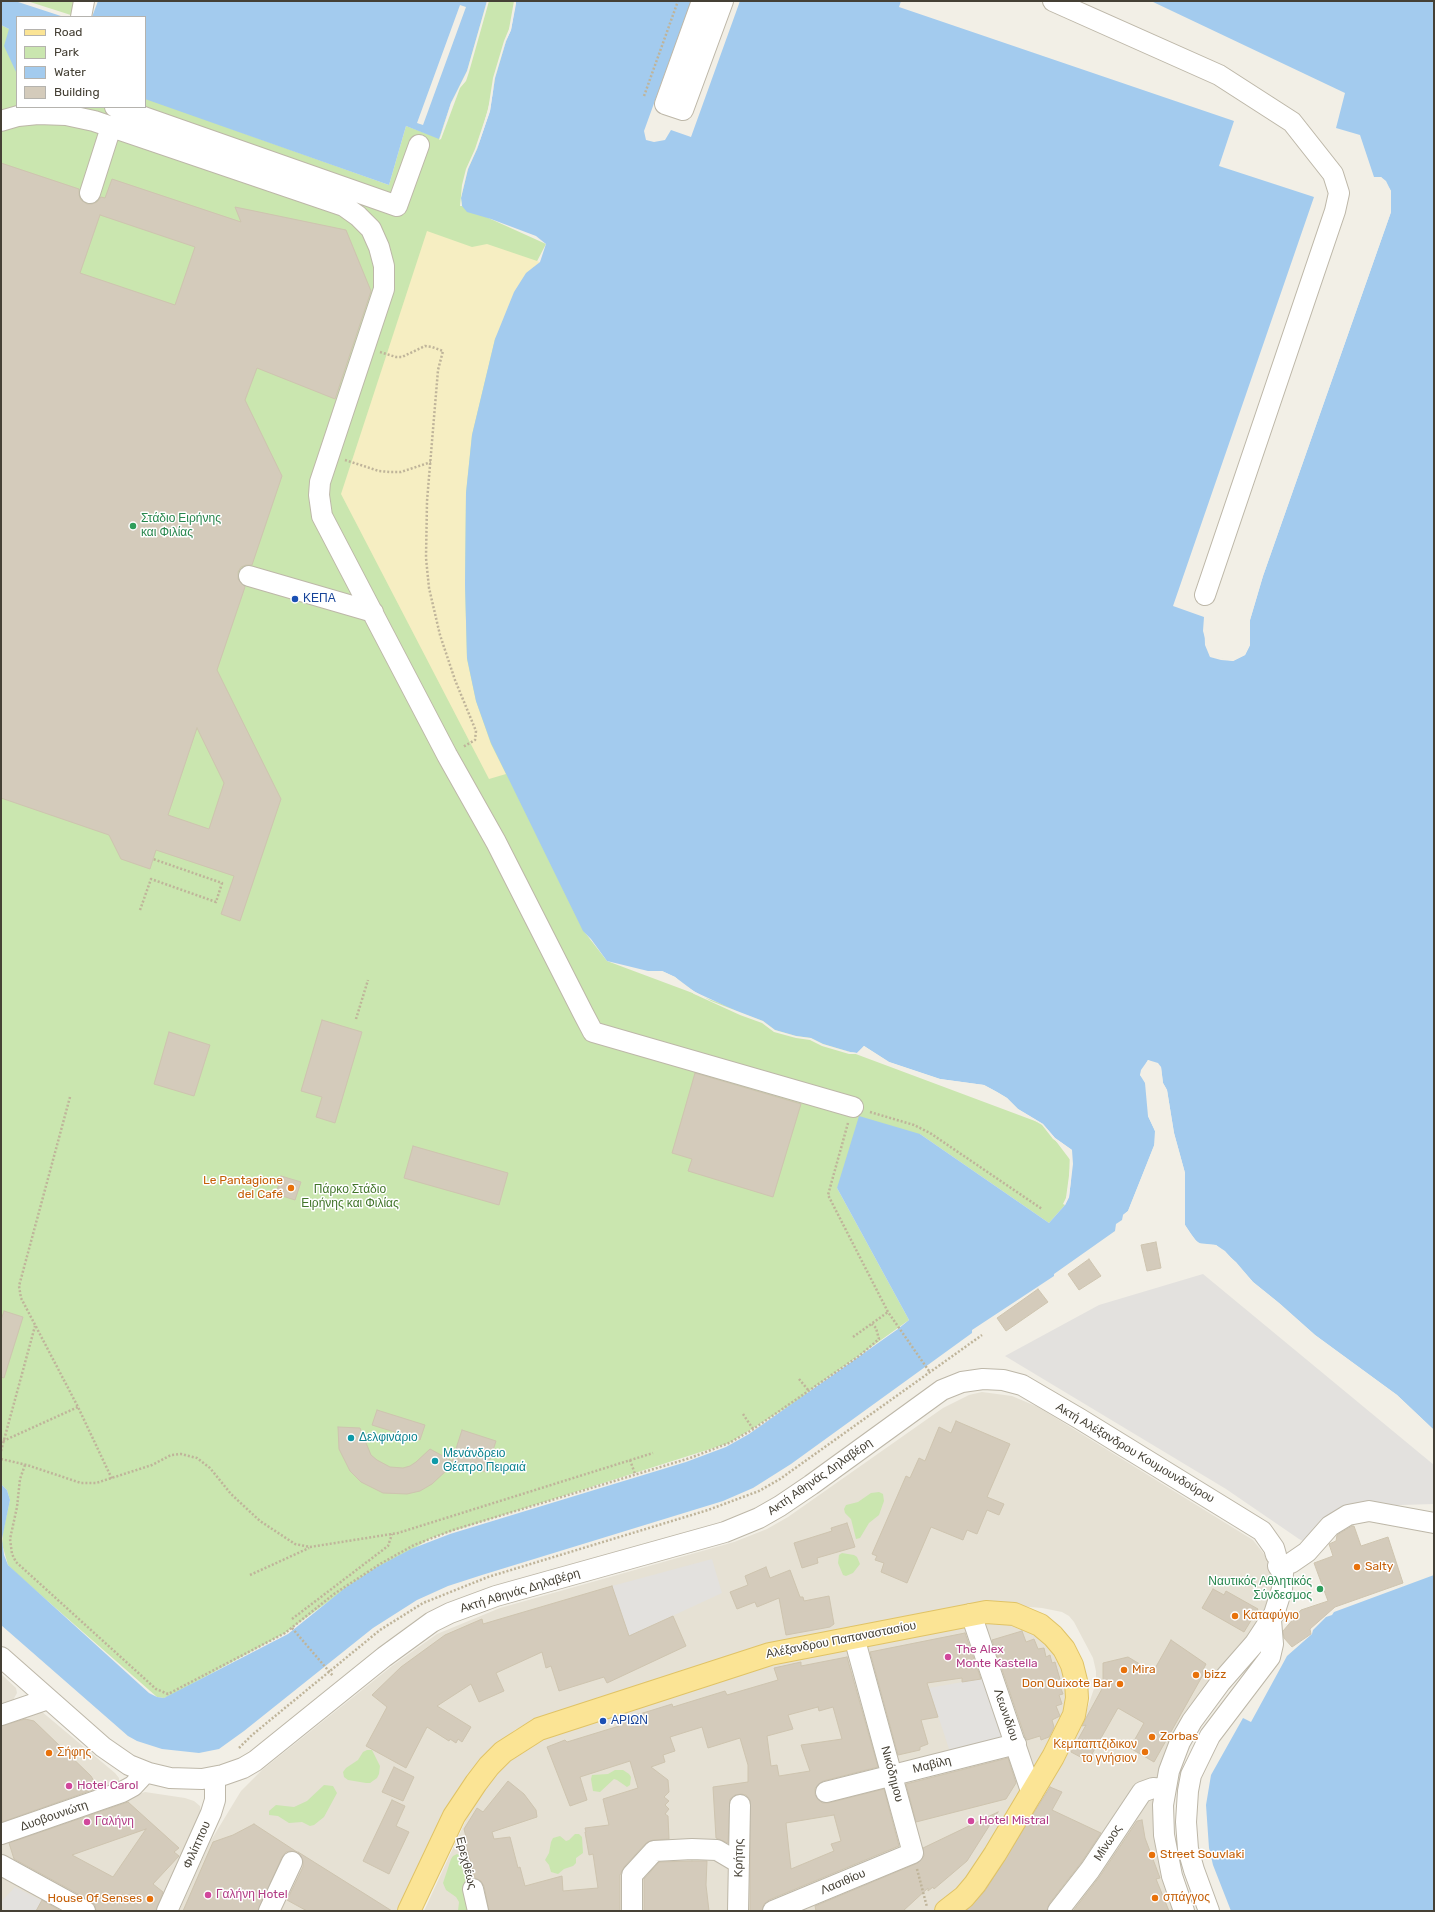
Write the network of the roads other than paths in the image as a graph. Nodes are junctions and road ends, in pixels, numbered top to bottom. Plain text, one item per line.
1 (84, 1) edge
2 (702, 1) edge
3 (723, 1) edge
4 (1053, 1) edge
5 (81, 16) edge
6 (118, 108) edge
7 (1, 121) edge
8 (111, 127) junction
9 (419, 145) dead end
10 (90, 193) dead end
11 (249, 576) dead end
12 (1205, 595) dead end
13 (373, 612) junction
14 (853, 1106) road end
15 (988, 1379) joint
16 (1434, 1523) edge
17 (1285, 1556) junction
18 (971, 1614) junction
19 (1271, 1620) junction
20 (854, 1637) junction
21 (1, 1657) edge
22 (48, 1699) junction
23 (1, 1715) edge
24 (1016, 1744) junction
25 (146, 1772) junction
26 (892, 1775) junction
27 (215, 1777) junction
28 (1165, 1789) junction
29 (826, 1792) dead end
30 (1032, 1794) junction
31 (740, 1805) dead end
32 (1, 1834) edge
33 (913, 1853) joint
34 (292, 1862) dead end
35 (739, 1863) junction
36 (1, 1865) edge
37 (473, 1890) road end
38 (85, 1911) edge
39 (167, 1911) edge
40 (269, 1911) edge
41 (409, 1911) edge
42 (478, 1911) edge
43 (632, 1911) edge
44 (738, 1911) edge
45 (773, 1911) edge
46 (946, 1911) edge
47 (1058, 1911) edge
48 (1184, 1911) edge
49 (1209, 1911) edge

1 - 5 street
2 - 3 street
4 - 12 street
6 - 9 street
7 - 8 street
8 - 10 street
8 - 13 street
11 - 13 street
13 - 14 street
15 - 17 street, Ακτή Αλέξανδρου Κουμουνδούρου
15 - 27 street, Ακτή Αθηνάς Δηλαβέρη
16 - 17 street
17 - 19 street, Ακτή Αλέξανδρου Κουμουνδούρου
18 - 20 main road, Αλέξανδρου Παπαναστασίου
18 - 24 street, Λεωνιδίου
18 - 30 main road, Αλέξανδρου Παπαναστασίου
19 - 28 street, Ακτή Αλέξανδρου Κουμουνδούρου
19 - 49 street
20 - 26 street, Νικόδημου
20 - 41 main road, Αλέξανδρου Παπαναστασίου
21 - 22 street, Ακτή Αθηνάς Δηλαβέρη
22 - 23 street
22 - 25 street, Ακτή Αθηνάς Δηλαβέρη
24 - 26 street, Μαβίλη
24 - 30 street, Λεωνιδίου
25 - 27 street, Ακτή Αθηνάς Δηλαβέρη
25 - 32 street, Δυοβουνιώτη
26 - 29 street, Μαβίλη
26 - 33 street, Νικόδημου
27 - 39 street, Φιλίππου
28 - 47 street, Μίνωος
28 - 48 street, Ακτή Αλέξανδρου Κουμουνδούρου
30 - 46 main road, Αλέξανδρου Παπαναστασίου
31 - 35 street, Κρήτης
33 - 45 street, Λασιθίου
34 - 40 street
35 - 43 street
35 - 44 street, Κρήτης
36 - 38 street
37 - 42 street, Ερεχθέως

